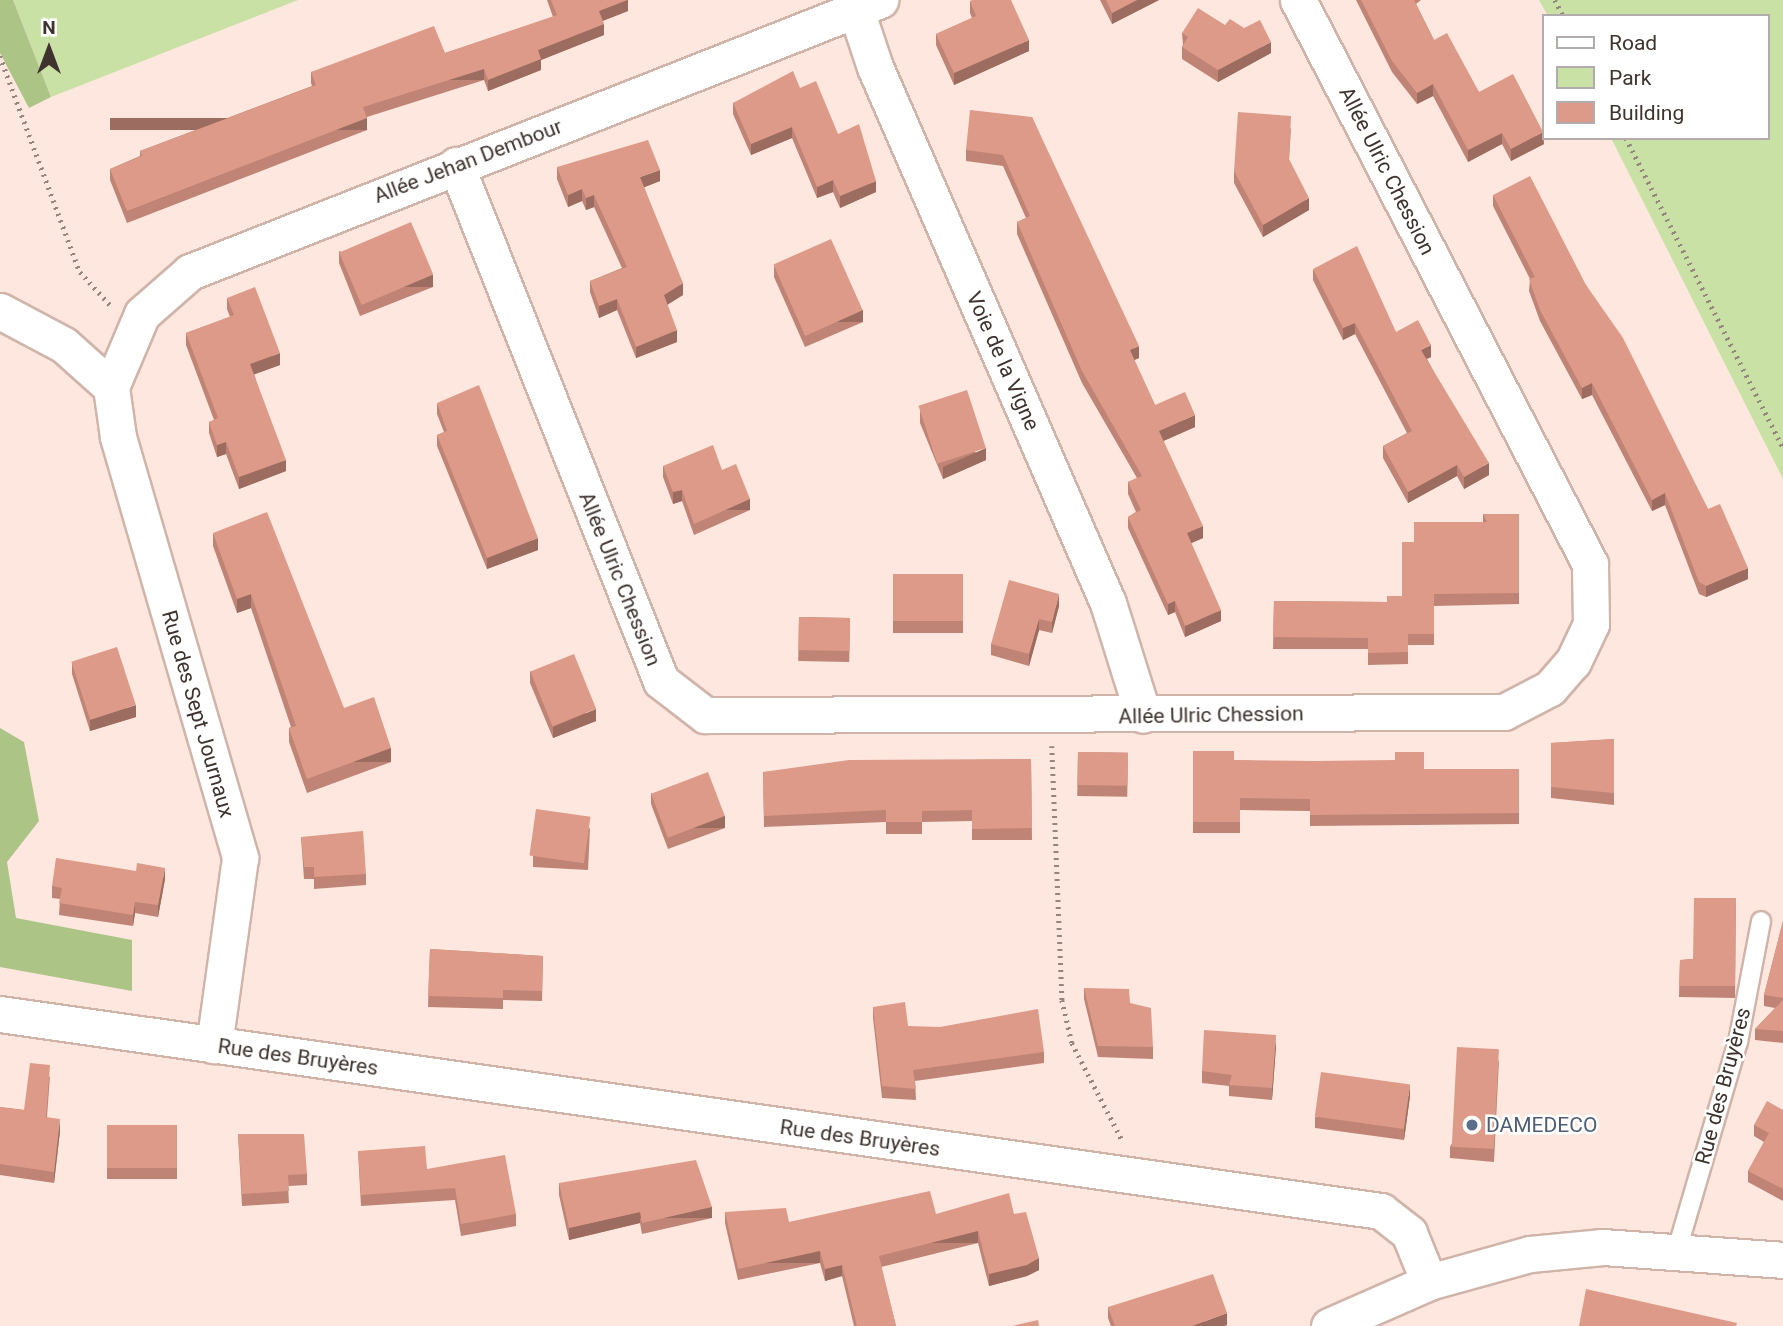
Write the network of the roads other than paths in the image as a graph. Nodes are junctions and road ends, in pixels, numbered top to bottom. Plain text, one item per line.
1 (1298, 0) edge
2 (868, 5) edge
3 (456, 165) junction
4 (0, 311) edge
5 (111, 387) junction
6 (1143, 715) junction
7 (1761, 921) dead end
8 (0, 1014) edge
9 (214, 1045) junction
10 (1677, 1250) junction
11 (1783, 1260) edge
12 (1429, 1282) junction
13 (1329, 1326) edge

1 - 6 street, Allée Ulric Chession
2 - 3 street, Allée Jehan Dembour
2 - 6 street, Voie de la Vigne
3 - 5 street, Allée Jehan Dembour
3 - 6 street, Allée Ulric Chession
4 - 5 street
5 - 9 street, Rue des Sept Journaux
7 - 10 lane, Rue des Bruyères
8 - 9 street, Rue des Bruyères
9 - 12 street, Rue des Bruyères
10 - 11 street
10 - 12 street
12 - 13 street

